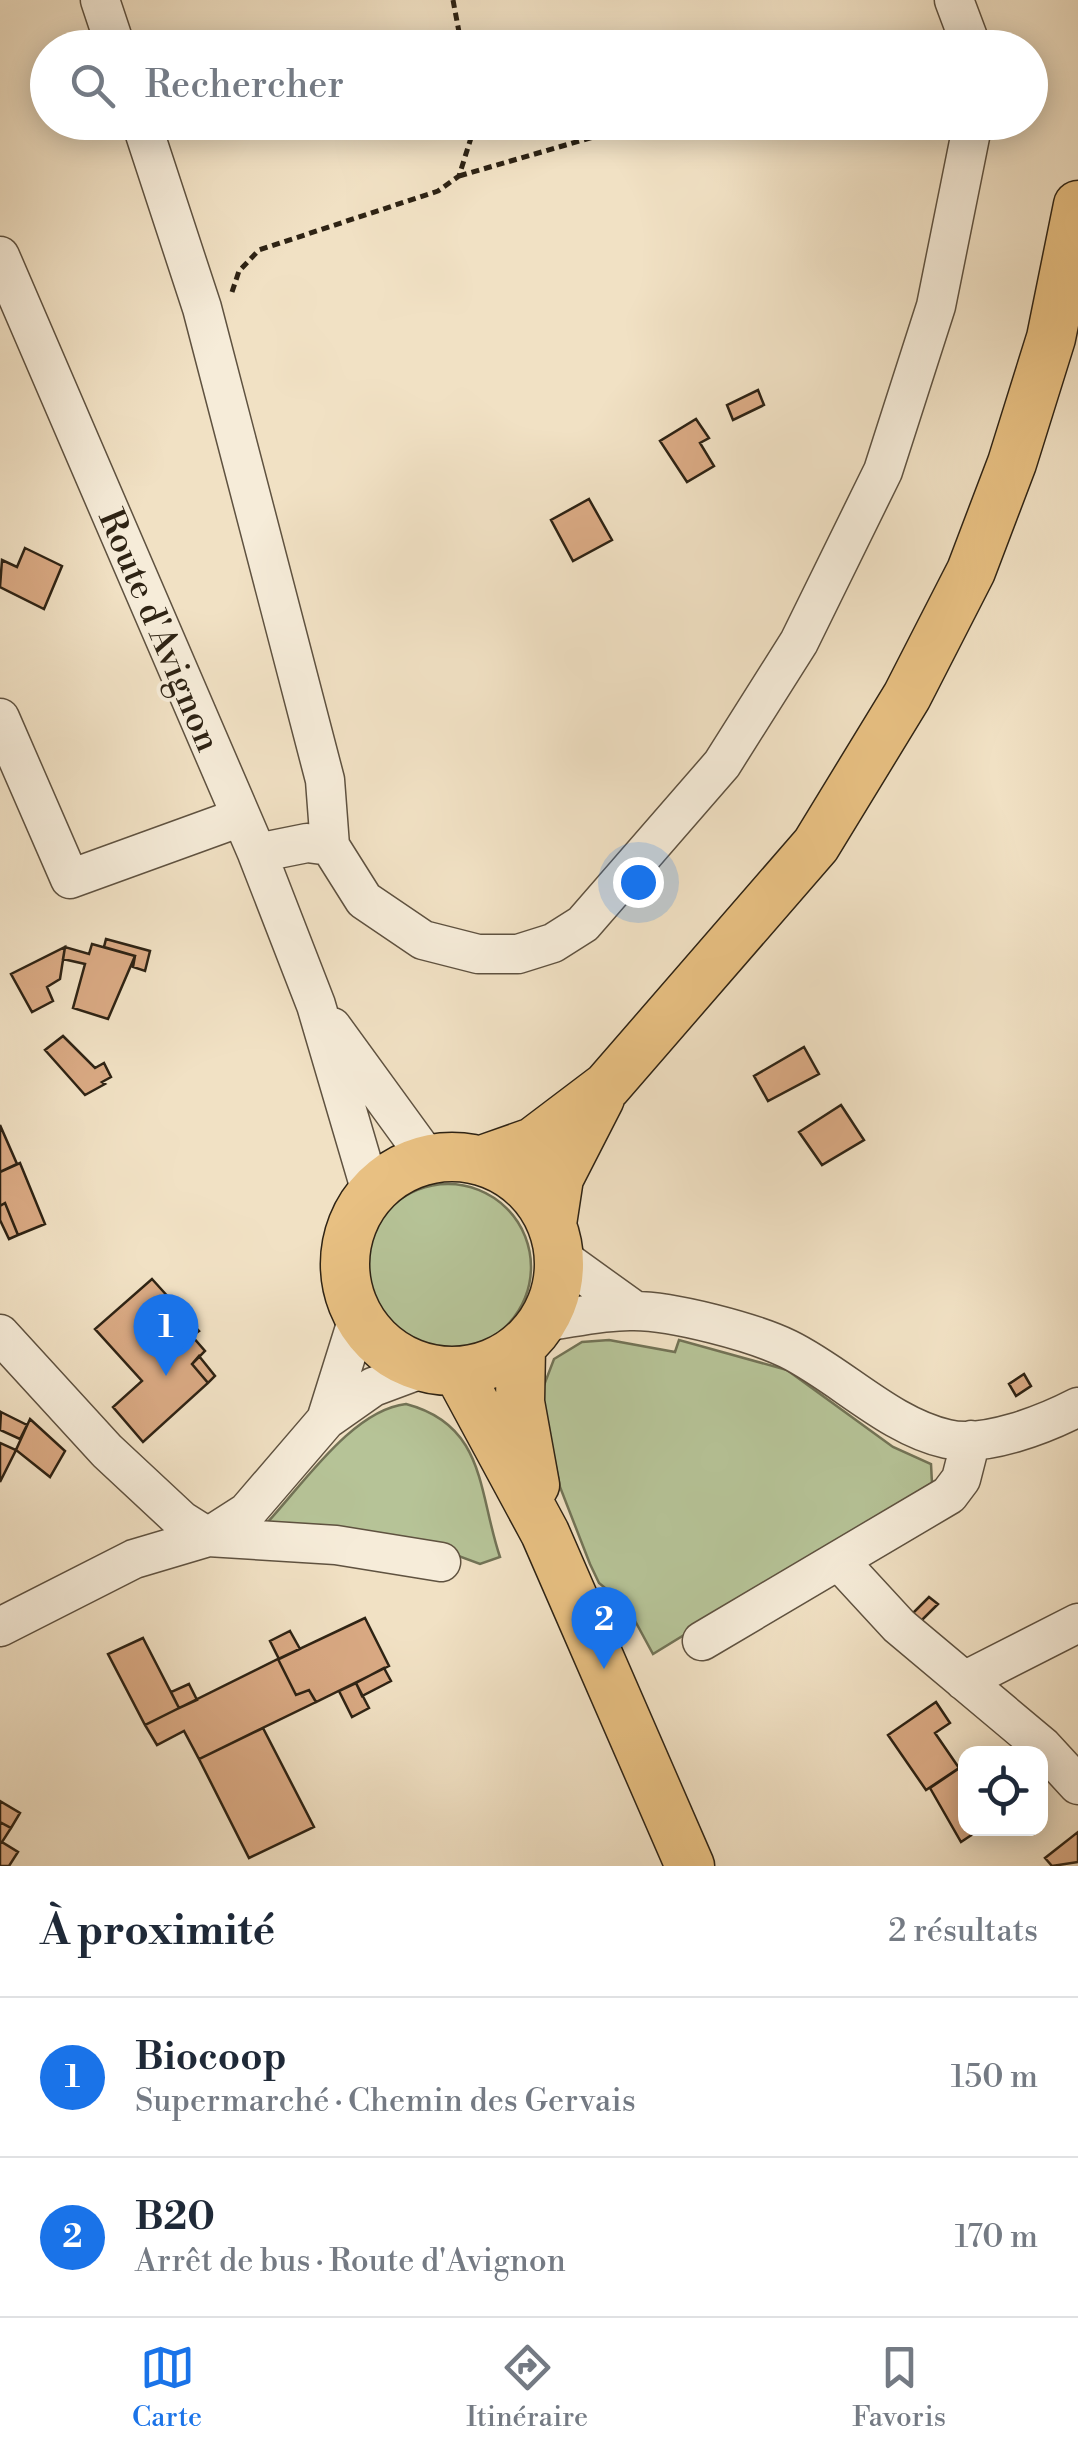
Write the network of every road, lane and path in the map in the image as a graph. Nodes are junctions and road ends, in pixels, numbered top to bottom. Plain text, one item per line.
1 (100, 0) edge
2 (452, 0) edge
3 (954, 0) edge
4 (110, 30) edge
5 (458, 30) edge
6 (965, 30) edge
7 (147, 140) edge
8 (470, 140) edge
9 (583, 140) edge
10 (969, 140) edge
11 (459, 176) junction
12 (1078, 205) edge
13 (0, 256) edge
14 (231, 296) dead end
15 (0, 718) edge
16 (241, 817) junction
17 (330, 846) junction
18 (257, 853) junction
19 (316, 1005) junction
20 (606, 1086) junction
21 (428, 1158) junction
22 (482, 1160) junction
23 (371, 1192) junction
24 (556, 1241) junction
25 (635, 1310) junction
26 (358, 1318) junction
27 (0, 1334) edge
28 (532, 1334) junction
29 (441, 1370) junction
30 (1078, 1407) edge
31 (326, 1420) junction
32 (971, 1440) junction
33 (545, 1532) junction
34 (208, 1537) junction
35 (441, 1562) dead end
36 (840, 1562) junction
37 (1078, 1623) edge
38 (0, 1626) edge
39 (702, 1641) dead end
40 (964, 1682) junction
41 (1078, 1785) edge
42 (690, 1866) edge

1 - 4 street
2 - 5 path
3 - 6 street
7 - 17 street
8 - 11 path
9 - 11 path
10 - 17 street
11 - 14 path
12 - 20 main road
13 - 16 street, Route d'Avignon
15 - 16 street
16 - 18 street, Route d'Avignon
17 - 18 street
18 - 19 street, Route d'Avignon
19 - 21 street
19 - 23 street
20 - 22 main road
20 - 24 main road
21 - 22 main road
21 - 23 main road
22 - 24 main road
23 - 26 main road
24 - 25 street
24 - 28 main road
25 - 28 street
25 - 32 street
26 - 29 main road
26 - 31 street
27 - 34 street
28 - 29 main road
28 - 33 main road
29 - 31 street
29 - 33 main road
30 - 32 street
31 - 34 street
32 - 36 street
33 - 42 main road
34 - 35 street
34 - 38 street
36 - 39 street
36 - 40 street
37 - 40 street
40 - 41 street

